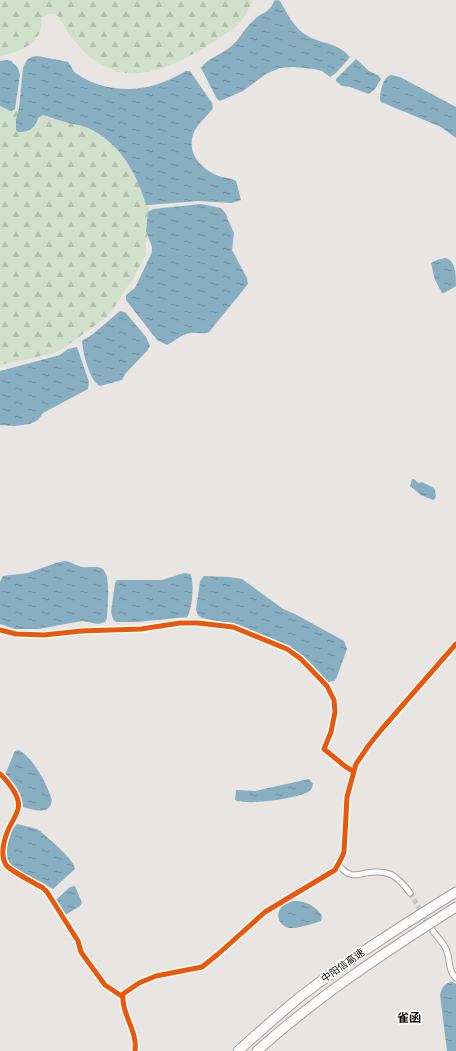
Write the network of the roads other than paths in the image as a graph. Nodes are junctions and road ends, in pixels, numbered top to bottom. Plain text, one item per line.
1 (0, 630) edge
2 (456, 644) edge
3 (354, 771) junction
4 (0, 774) edge
5 (338, 865) junction
6 (456, 892) edge
7 (410, 893) tunnel mouth
8 (456, 907) edge
9 (433, 931) tunnel mouth
10 (456, 978) edge
11 (122, 997) junction
12 (134, 1051) edge
13 (238, 1051) edge
14 (257, 1051) edge

1 - 3 street
2 - 3 street
3 - 5 street
4 - 11 street
5 - 7 street
5 - 11 street
6 - 13 highway, 中阳信高速
8 - 14 highway, 中阳信高速
9 - 10 street
11 - 12 street

